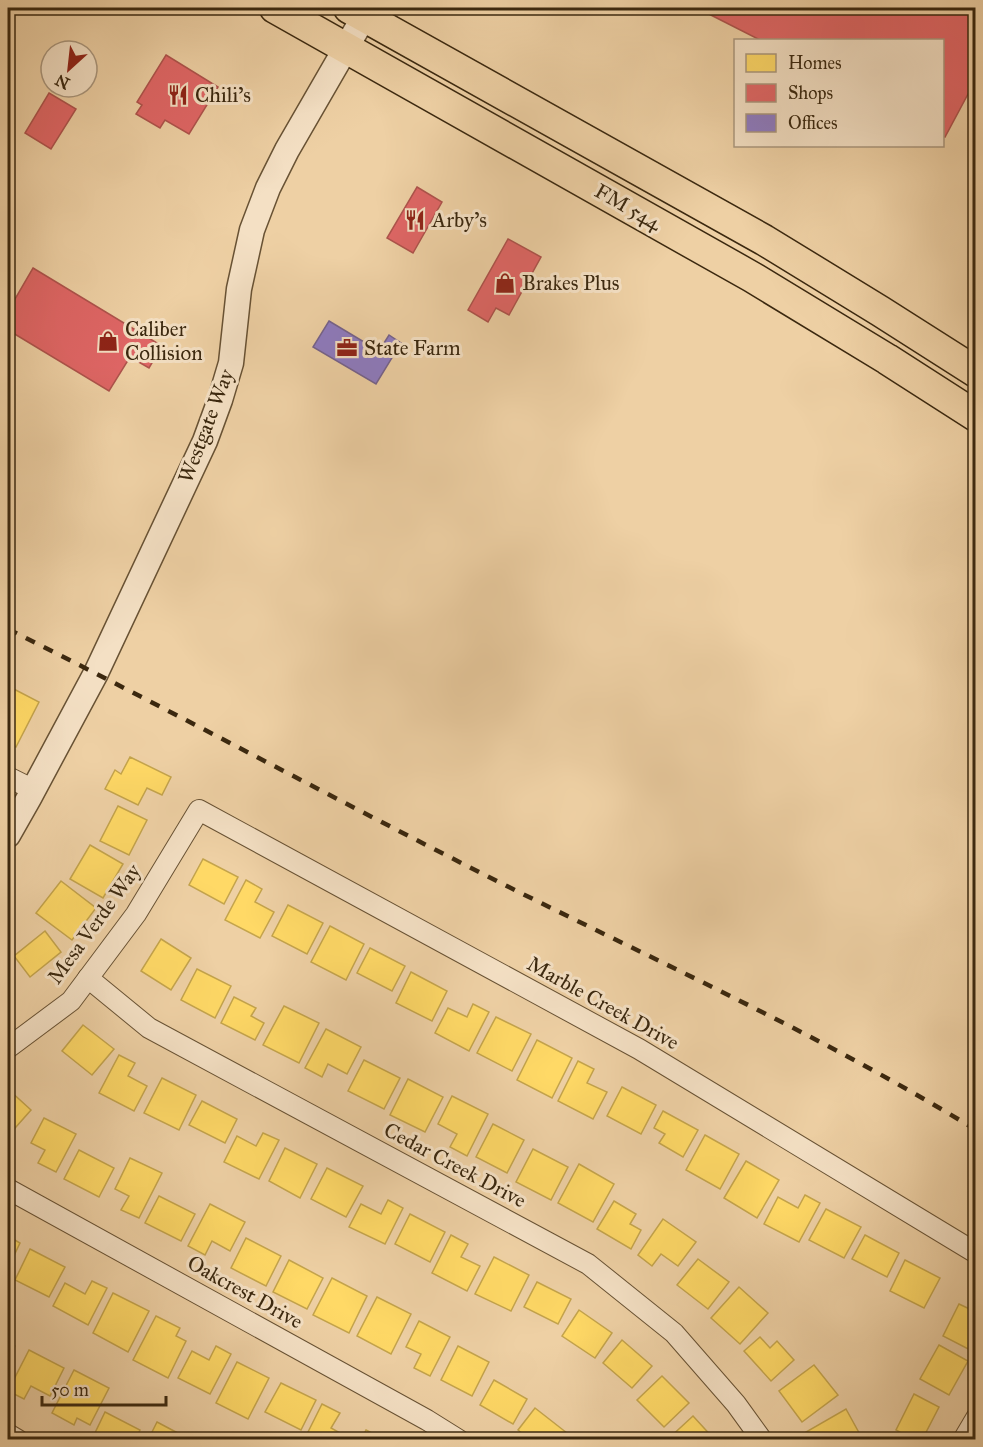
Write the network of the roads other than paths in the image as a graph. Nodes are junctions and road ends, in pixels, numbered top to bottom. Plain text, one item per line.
1 (275, 8) edge
2 (361, 10) edge
3 (346, 48) junction
4 (880, 311) junction
5 (863, 345) junction
6 (975, 372) edge
7 (975, 416) edge
8 (8, 777) edge
9 (34, 790) junction
10 (199, 810) joint
11 (8, 835) edge
12 (88, 978) junction
13 (8, 1048) edge
14 (8, 1189) edge
15 (975, 1253) edge
16 (975, 1418) edge
17 (8, 1434) edge
18 (18, 1440) edge
19 (459, 1440) edge
20 (762, 1440) edge
21 (963, 1440) edge

1 - 3 main road, FM 544 / FM 544
2 - 3 street, Westgate Way
2 - 4 main road, FM 544 / FM 544
3 - 5 main road, FM 544 / FM 544
3 - 9 street, Westgate Way
4 - 5 main road
4 - 6 main road, FM 544 / FM 544
5 - 7 main road, FM 544 / FM 544
8 - 9 street
9 - 11 street, Westgate Way
10 - 12 street, Mesa Verde Way
10 - 15 street, Marble Creek Drive
12 - 13 street, Mesa Verde Way
12 - 20 street, Cedar Creek Drive
14 - 19 street, Oakcrest Drive
16 - 21 street
17 - 18 street

